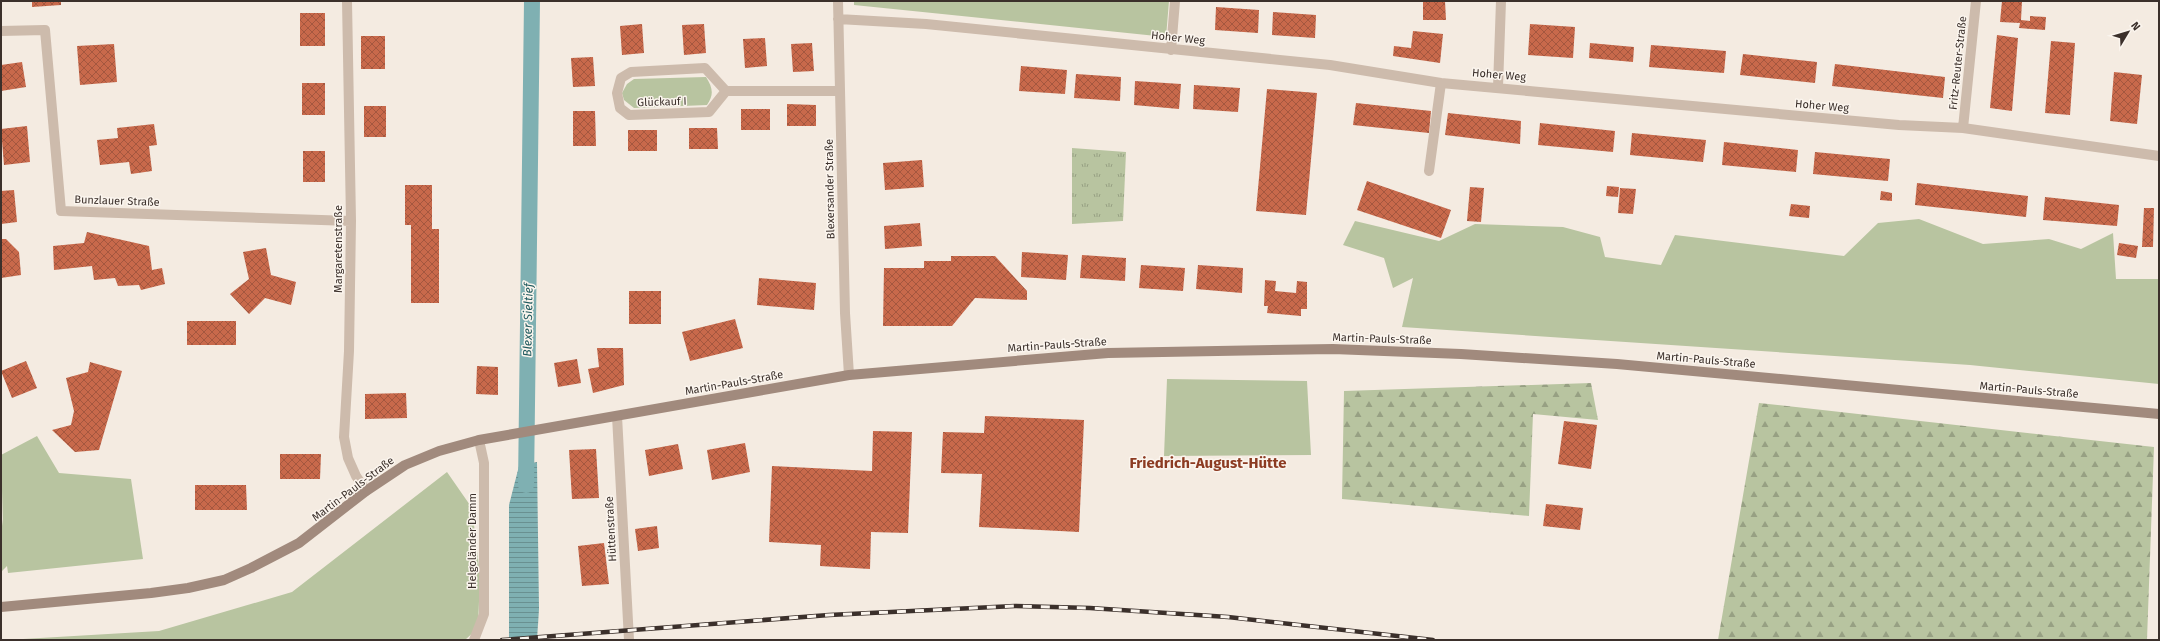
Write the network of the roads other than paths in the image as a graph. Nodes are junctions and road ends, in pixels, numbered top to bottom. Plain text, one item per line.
1 (347, 1) edge
2 (838, 1) edge
3 (1175, 1) edge
4 (1501, 1) edge
5 (1976, 1) edge
6 (838, 19) junction
7 (1, 31) edge
8 (1171, 50) junction
9 (1441, 83) junction
10 (1498, 87) junction
11 (839, 91) junction
12 (726, 92) junction
13 (1963, 128) junction
14 (2159, 156) edge
15 (1429, 171) dead end
16 (351, 221) junction
17 (849, 375) junction
18 (2159, 414) edge
19 (617, 416) junction
20 (479, 440) junction
21 (366, 491) junction
22 (1, 607) edge
23 (474, 640) edge
24 (629, 640) edge

1 - 16 street, Margaretenstraße
2 - 6 street, Blexersander Straße
3 - 8 street
4 - 10 street
5 - 13 street, Fritz-Reuter-Straße
6 - 8 street, Hoher Weg
6 - 11 street, Blexersander Straße
7 - 16 street, Bunzlauer Straße
8 - 9 street, Hoher Weg
9 - 10 street, Hoher Weg
9 - 15 street
10 - 13 street, Hoher Weg
11 - 12 street
11 - 17 street, Blexersander Straße
12 - 12 street, Glückauf I
13 - 14 street, Hoher Weg
16 - 21 street, Margaretenstraße
17 - 18 street, Martin-Pauls-Straße
17 - 19 street, Martin-Pauls-Straße
19 - 20 street, Martin-Pauls-Straße
19 - 24 street, Hüttenstraße
20 - 21 street, Martin-Pauls-Straße
20 - 23 street, Helgoländer Damm
21 - 22 street, Martin-Pauls-Straße

